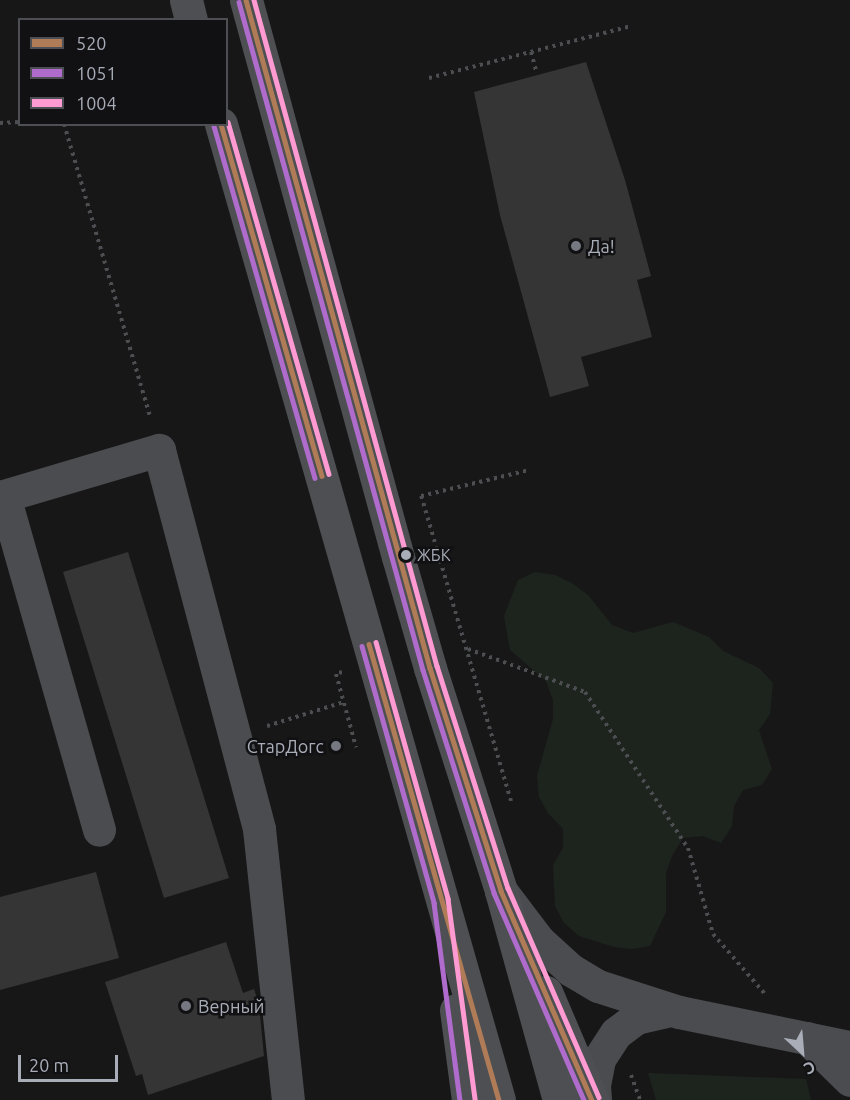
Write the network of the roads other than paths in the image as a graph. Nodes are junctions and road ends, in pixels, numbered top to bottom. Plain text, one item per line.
1 (186, 0) edge
2 (246, 0) edge
3 (190, 18) edge
4 (222, 126) edge
5 (2, 496) edge
6 (99, 830) dead end
7 (501, 891) junction
8 (441, 901) junction
9 (670, 1010) junction
10 (805, 1038) junction
11 (850, 1047) edge
12 (850, 1080) edge
13 (288, 1100) edge
14 (468, 1100) edge
15 (499, 1100) edge
16 (559, 1100) edge
17 (593, 1100) edge

1 - 3 main road
2 - 7 main road
4 - 8 main road
5 - 6 lane
5 - 13 lane
7 - 9 lane
7 - 16 main road
7 - 17 main road
8 - 14 main road
8 - 15 main road
9 - 10 lane
9 - 17 lane
10 - 11 lane
10 - 12 lane

